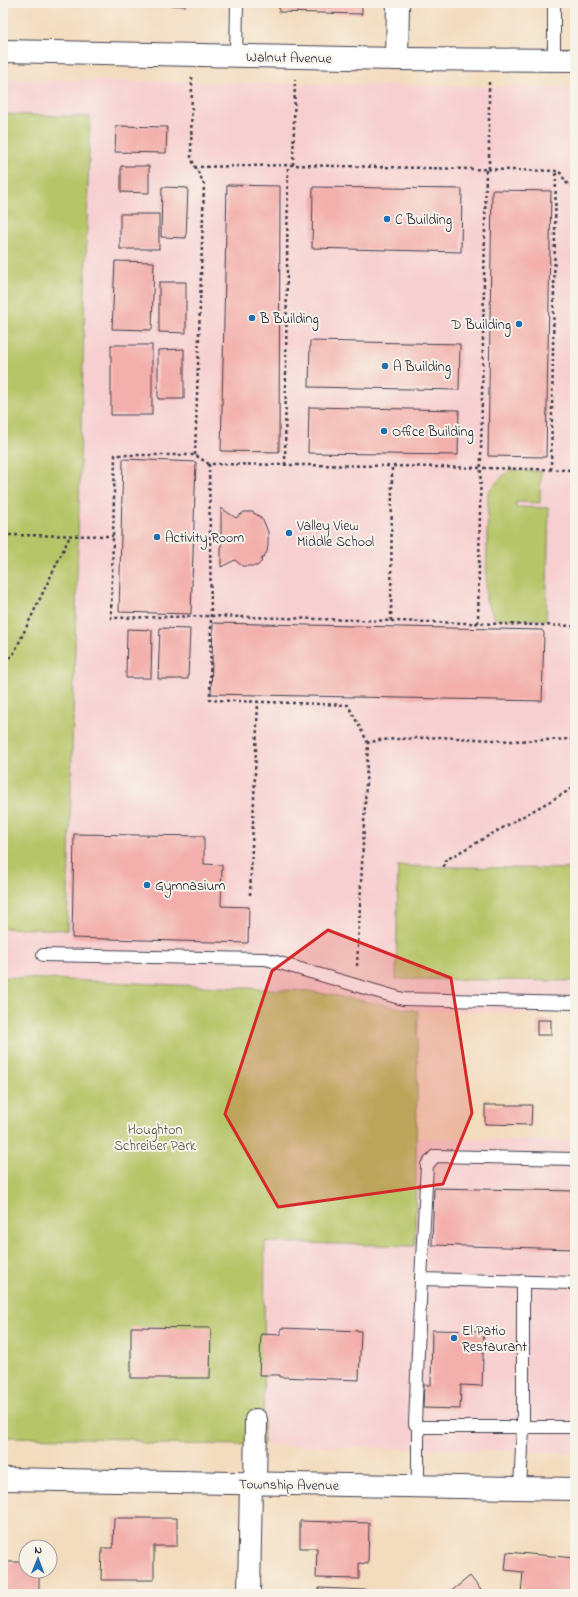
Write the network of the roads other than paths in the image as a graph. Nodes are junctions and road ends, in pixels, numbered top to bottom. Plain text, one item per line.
1 (237, 3) edge
2 (398, 3) edge
3 (554, 3) edge
4 (3, 51) edge
5 (236, 56) junction
6 (397, 59) junction
7 (554, 59) junction
8 (575, 60) edge
9 (43, 954) dead end
10 (575, 1003) edge
11 (575, 1159) edge
12 (421, 1279) junction
13 (522, 1281) junction
14 (575, 1283) edge
15 (256, 1420) dead end
16 (418, 1427) junction
17 (523, 1427) junction
18 (575, 1427) edge
19 (3, 1478) edge
20 (253, 1483) junction
21 (418, 1486) junction
22 (520, 1488) junction
23 (575, 1489) edge
24 (248, 1594) edge

1 - 5 lane
2 - 6 street
3 - 7 lane
4 - 5 street, Walnut Avenue
5 - 6 street, Walnut Avenue
6 - 7 street, Walnut Avenue
7 - 8 street, Walnut Avenue
9 - 10 lane
11 - 12 lane
12 - 13 lane
12 - 16 lane
13 - 14 lane
13 - 17 lane
15 - 20 street
16 - 17 lane
16 - 21 lane
17 - 18 lane
17 - 22 lane
19 - 20 street, Township Avenue
20 - 21 street, Township Avenue
20 - 24 street
21 - 22 street, Township Avenue
22 - 23 street, Township Avenue

